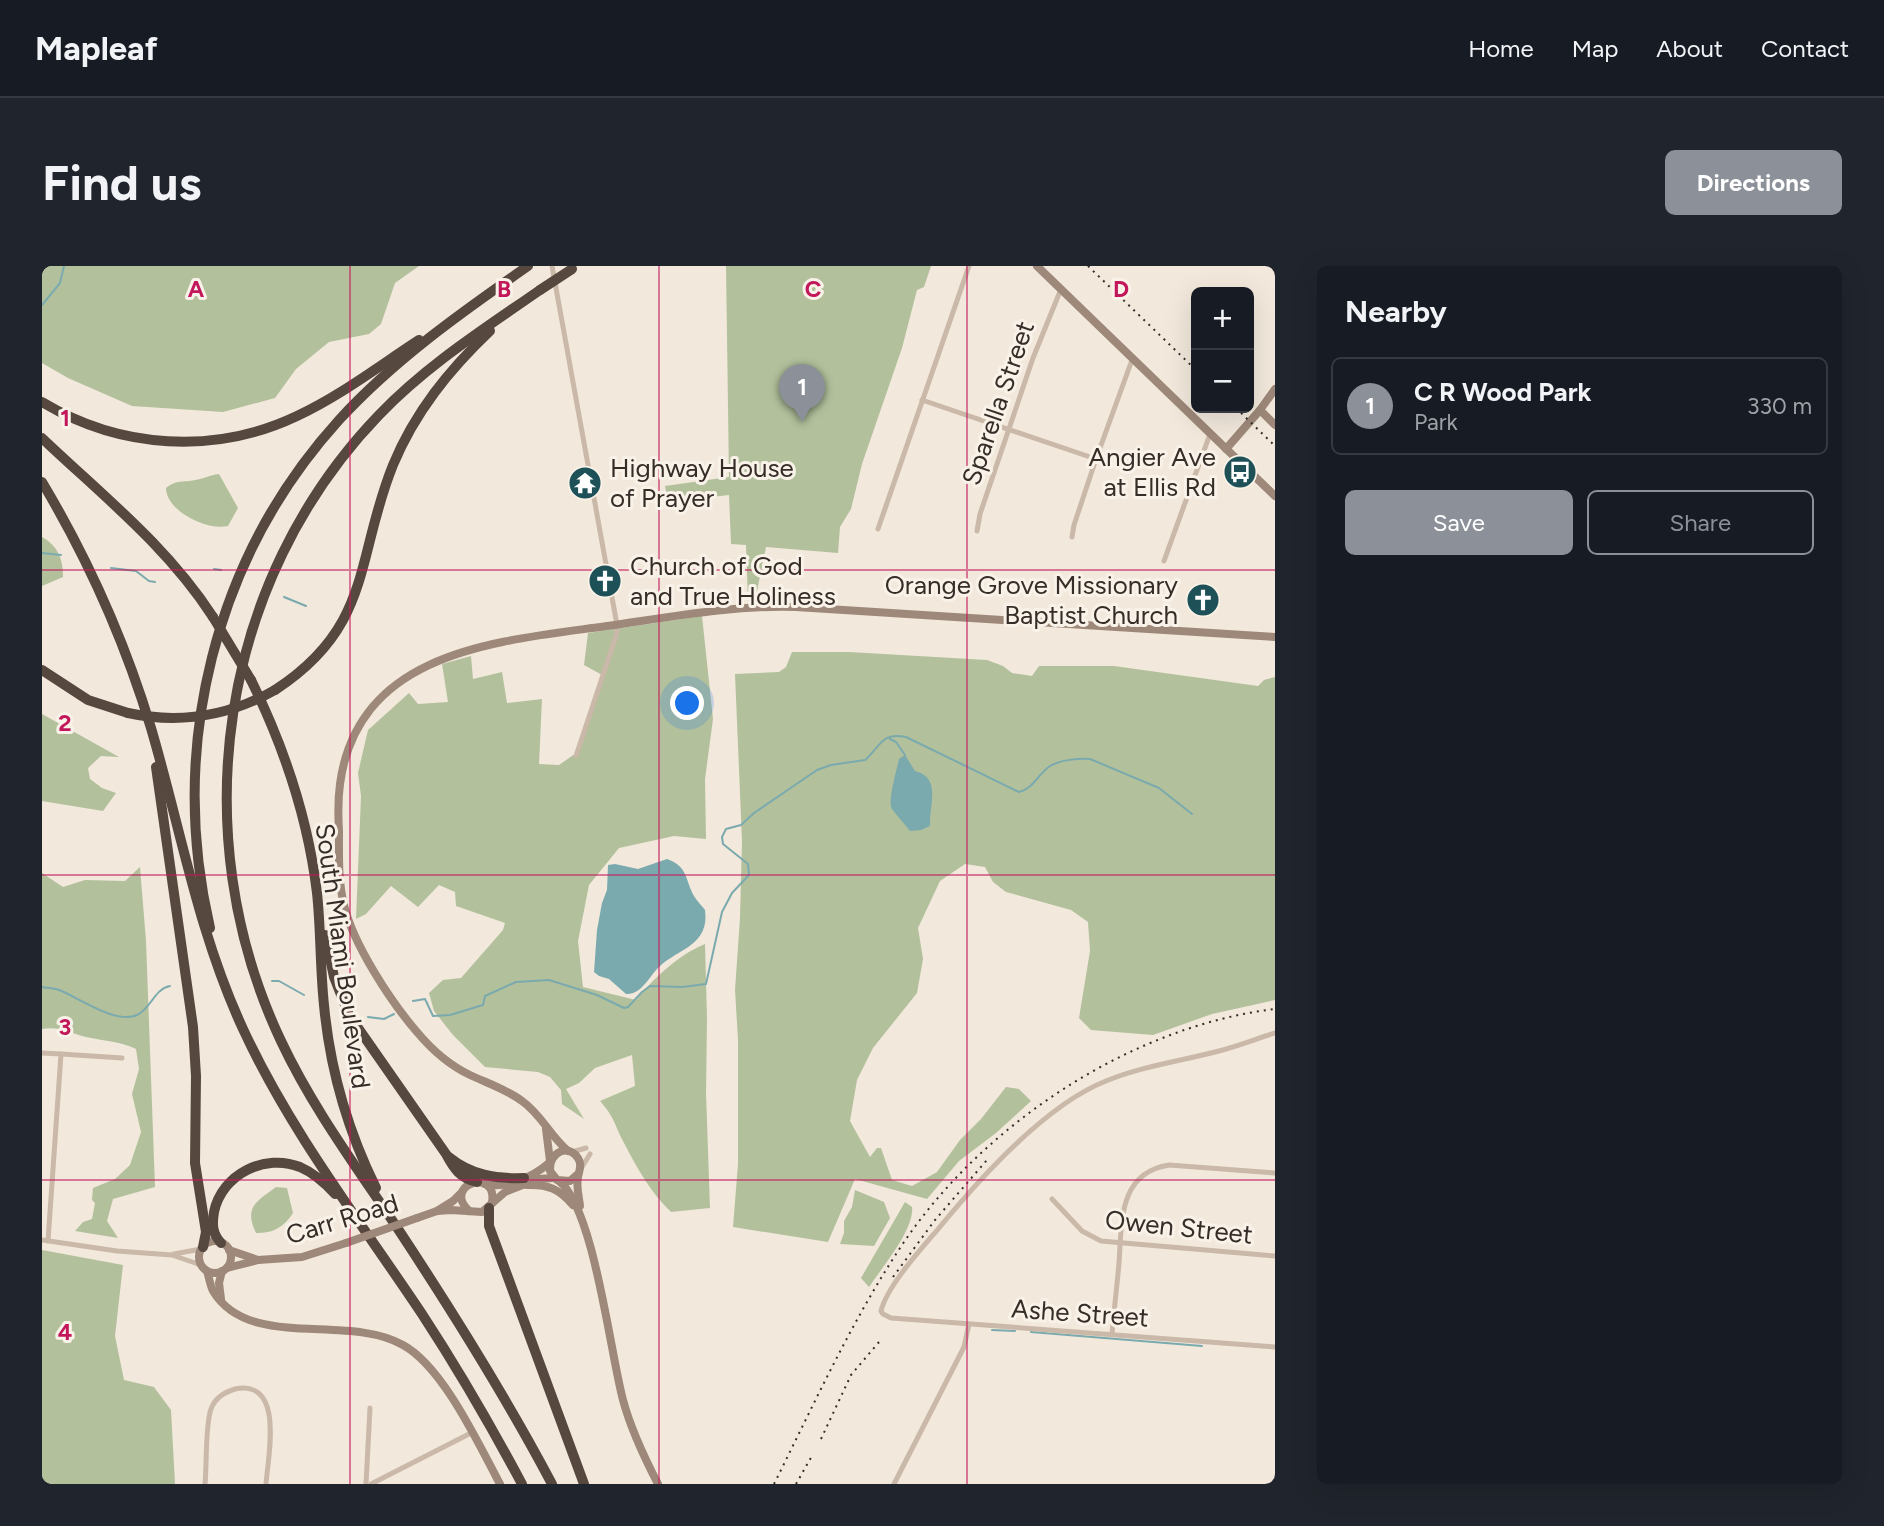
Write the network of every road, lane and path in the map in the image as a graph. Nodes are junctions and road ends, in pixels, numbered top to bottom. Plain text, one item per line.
1 (528, 266) edge
2 (552, 266) edge
3 (969, 266) edge
4 (1037, 266) edge
5 (574, 267) edge
6 (1061, 289) junction
7 (515, 308) junction
8 (455, 317) junction
9 (1132, 360) junction
10 (1275, 389) edge
11 (922, 400) junction
12 (42, 402) edge
13 (1260, 410) junction
14 (1275, 425) edge
15 (1009, 430) junction
16 (1210, 434) junction
17 (42, 438) edge
18 (1226, 449) junction
19 (1096, 459) junction
20 (42, 482) edge
21 (1275, 496) edge
22 (878, 529) dead end
23 (977, 531) dead end
24 (1072, 537) dead end
25 (1164, 561) dead end
26 (617, 625) junction
27 (1275, 637) edge
28 (42, 670) edge
29 (141, 698) junction
30 (576, 756) dead end
31 (317, 894) junction
32 (222, 976) junction
33 (1275, 1033) edge
34 (42, 1053) edge
35 (61, 1054) junction
36 (122, 1058) dead end
37 (546, 1129) junction
38 (586, 1148) dead end
39 (569, 1151) junction
40 (446, 1154) junction
41 (590, 1154) dead end
42 (550, 1162) junction
43 (579, 1172) junction
44 (1275, 1173) edge
45 (557, 1180) junction
46 (524, 1181) junction
47 (481, 1183) junction
48 (462, 1192) junction
49 (1052, 1199) dead end
50 (490, 1205) junction
51 (350, 1211) junction
52 (437, 1211) junction
53 (469, 1211) junction
54 (580, 1214) junction
55 (393, 1222) junction
56 (45, 1240) edge
57 (1120, 1243) junction
58 (225, 1246) junction
59 (202, 1248) junction
60 (172, 1255) junction
61 (1275, 1256) edge
62 (258, 1260) junction
63 (204, 1268) junction
64 (225, 1269) junction
65 (221, 1299) junction
66 (969, 1324) junction
67 (1112, 1334) junction
68 (1275, 1347) edge
69 (370, 1408) dead end
70 (471, 1433) junction
71 (205, 1484) edge
72 (266, 1484) edge
73 (368, 1484) edge
74 (500, 1484) edge
75 (522, 1484) edge
76 (552, 1484) edge
77 (584, 1484) edge
78 (658, 1484) edge
79 (894, 1484) edge

1 - 8 highway
2 - 26 street
3 - 11 street
4 - 6 street
5 - 7 highway, bridge
6 - 9 street
6 - 15 street, Sparella Street
7 - 28 highway, bridge
7 - 55 highway
8 - 12 highway
8 - 32 highway
9 - 16 street
9 - 19 street
10 - 13 street
11 - 15 street
11 - 22 street
13 - 14 street
13 - 18 street
15 - 19 street
15 - 23 street, Sparella Street
16 - 18 street
16 - 25 street
17 - 31 highway, South Miami Boulevard, bridge
18 - 21 street
19 - 24 street
20 - 29 highway
26 - 27 street
26 - 30 street
26 - 37 street
29 - 32 highway
29 - 59 highway
31 - 40 highway
31 - 55 highway, South Miami Boulevard
32 - 51 highway
33 - 66 street, Ashe Street
34 - 35 street
35 - 36 street
35 - 56 street
37 - 39 street
37 - 42 street
38 - 39 street
39 - 42 street
39 - 43 street
40 - 46 highway
40 - 47 highway
41 - 43 street
42 - 45 street
42 - 46 street
43 - 45 street
43 - 54 street
44 - 57 street
45 - 46 street
45 - 54 street
46 - 47 street
46 - 50 street
46 - 54 street
47 - 48 street
47 - 50 street
48 - 52 street, Carr Road
48 - 53 street
49 - 57 street, Owen Street
50 - 53 street
50 - 77 highway
51 - 58 highway
51 - 75 highway
52 - 53 street, Carr Road
52 - 62 street, Carr Road, bridge
54 - 78 street
55 - 76 highway
56 - 60 street
57 - 61 street, Owen Street
57 - 67 street
58 - 59 street
58 - 62 street, Carr Road
58 - 64 street
59 - 60 street
59 - 63 street
60 - 63 street
62 - 64 street, Carr Road
63 - 64 street
63 - 65 street
64 - 65 street
65 - 70 street
66 - 67 street, Ashe Street
66 - 79 street
67 - 68 street, Ashe Street
69 - 73 street
70 - 73 street
70 - 74 street
71 - 72 street

